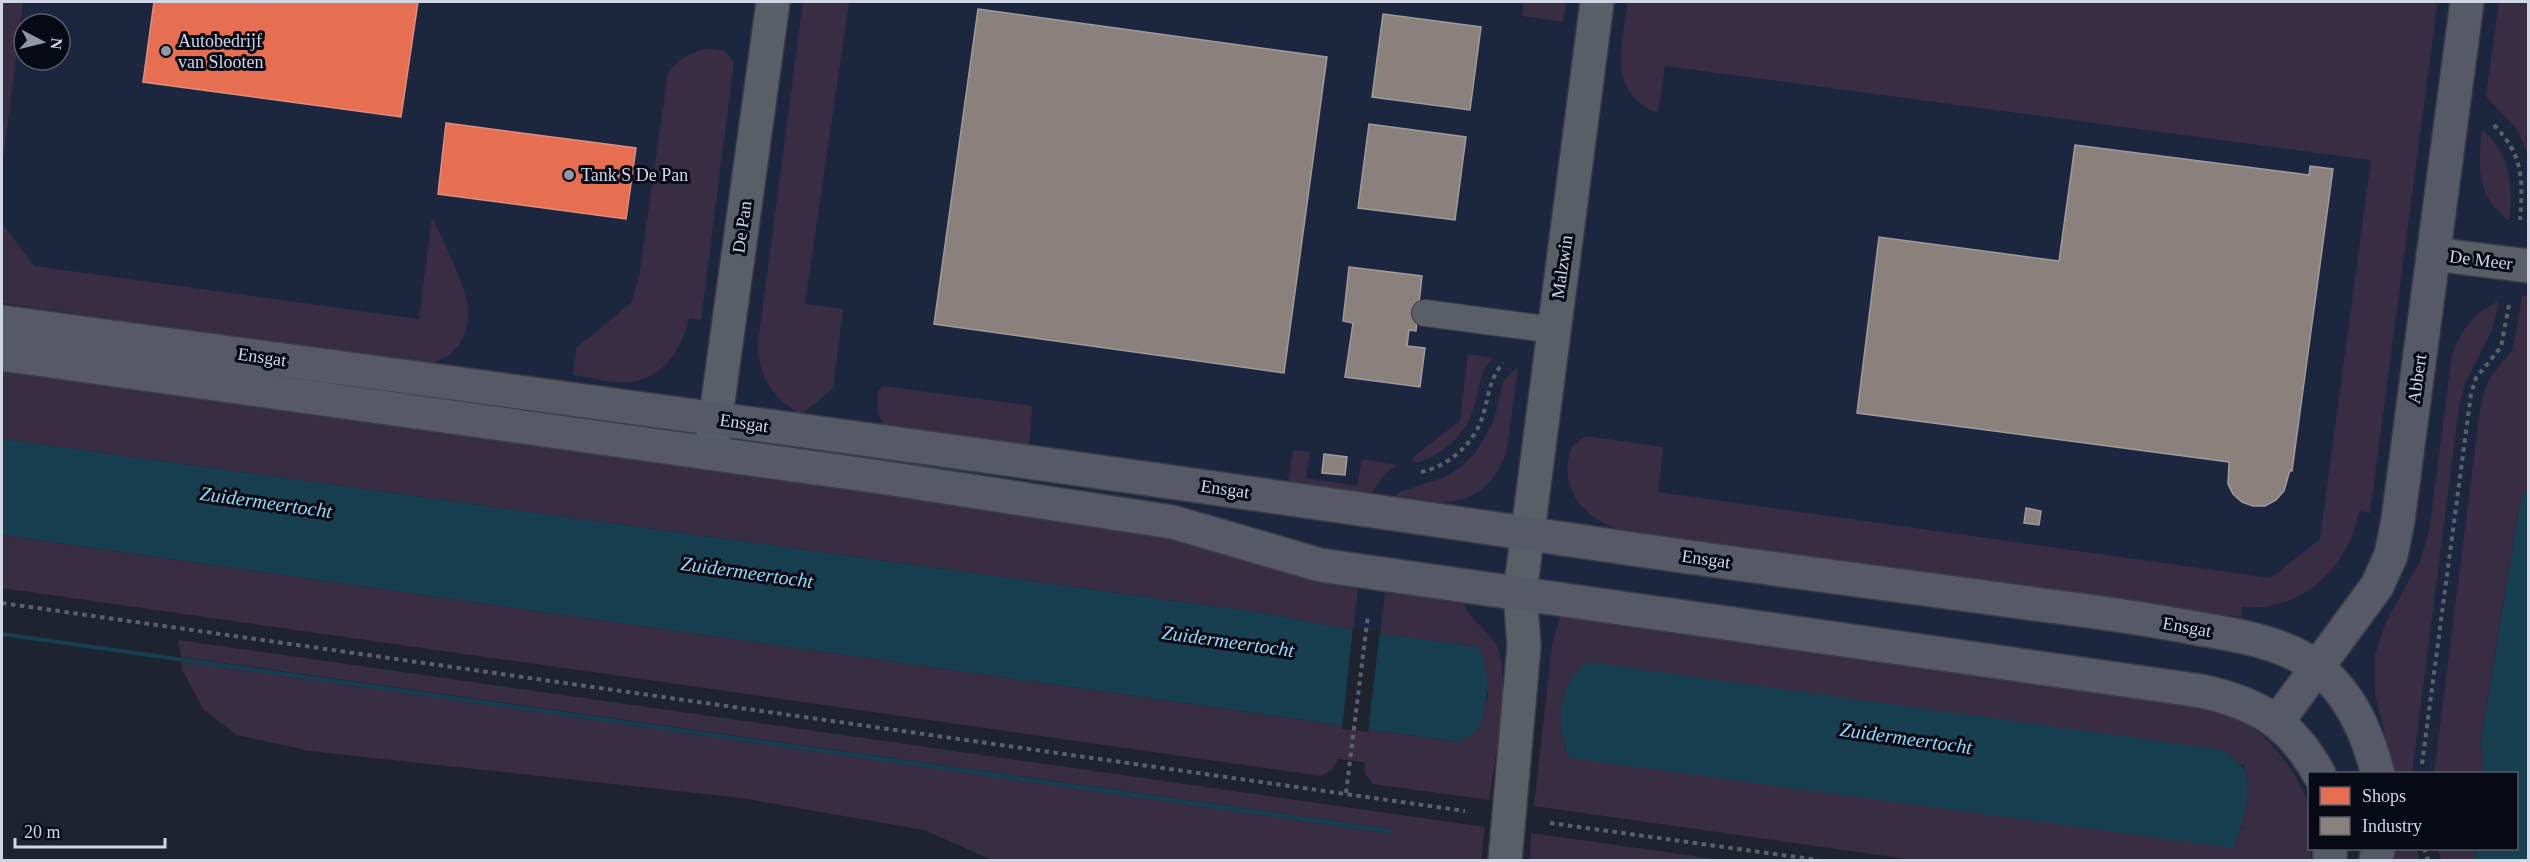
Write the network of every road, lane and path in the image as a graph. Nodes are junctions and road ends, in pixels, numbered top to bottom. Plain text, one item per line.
1 (773, 2) edge
2 (1597, 2) edge
3 (2467, 2) edge
4 (2491, 121) dead end
5 (2519, 225) dead end
6 (2433, 254) junction
7 (2529, 266) edge
8 (2510, 299) dead end
9 (1425, 313) dead end
10 (2, 322) edge
11 (1553, 339) junction
12 (2, 354) edge
13 (716, 419) junction
14 (711, 452) junction
15 (1380, 511) junction
16 (1527, 532) junction
17 (1372, 573) junction
18 (1520, 592) junction
19 (2, 603) edge
20 (2318, 667) junction
21 (2277, 722) junction
22 (2318, 772) edge
23 (2377, 772) edge
24 (2420, 772) edge
25 (1346, 793) junction
26 (1511, 817) junction
27 (1506, 861) edge
28 (1818, 861) edge

1 - 13 street, De Pan
2 - 11 street, Malzwin
3 - 6 main road, Abbert
4 - 5 path
6 - 7 street, De Meer
6 - 20 main road, Abbert
8 - 24 path
9 - 11 lane
10 - 13 main road, Ensgat
11 - 15 path
11 - 16 street, Malzwin
12 - 14 main road, Ensgat
13 - 14 street, De Pan
13 - 15 main road, Ensgat
14 - 17 main road, Ensgat
15 - 16 main road, Ensgat
16 - 18 street, Malzwin
16 - 20 main road, Ensgat
17 - 18 main road, Ensgat
17 - 25 path
18 - 21 main road, Ensgat
18 - 26 street, Malzwin
19 - 25 path
20 - 21 main road, Abbert
20 - 23 main road, Ensgat
21 - 22 main road, Ensgat
25 - 26 path
26 - 27 street, Malzwin
26 - 28 path

